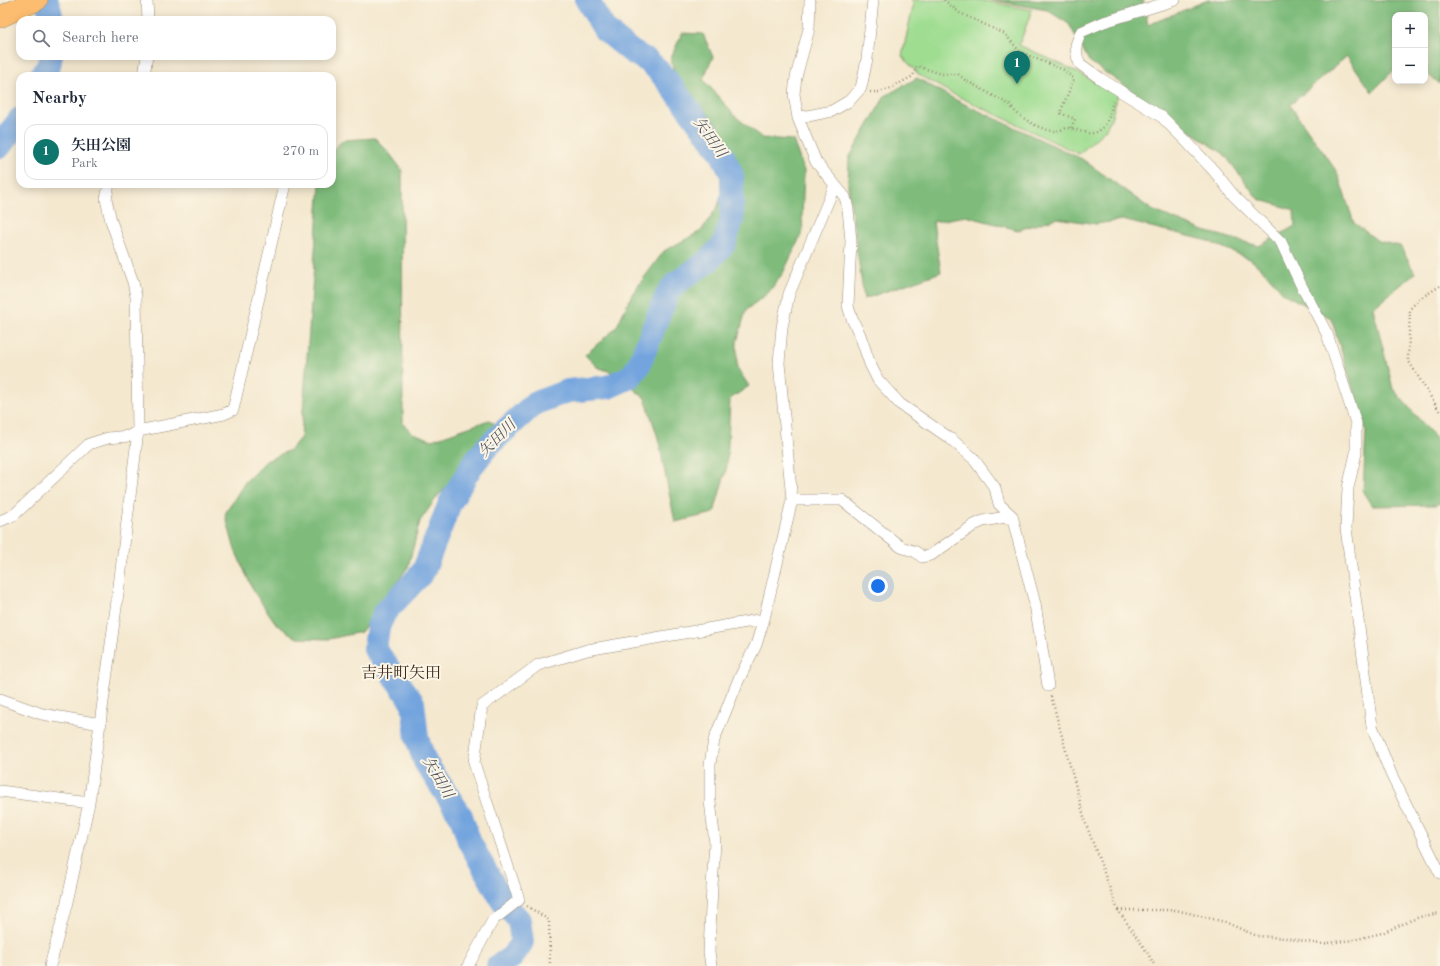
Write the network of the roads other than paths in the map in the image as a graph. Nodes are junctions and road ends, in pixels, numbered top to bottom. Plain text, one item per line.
1 (36, 0) edge
2 (147, 0) edge
3 (810, 0) edge
4 (873, 0) edge
5 (1175, 0) edge
6 (148, 16) edge
7 (0, 17) edge
8 (146, 60) edge
9 (145, 72) edge
10 (798, 118) junction
11 (835, 185) junction
12 (108, 188) edge
13 (284, 188) edge
14 (138, 431) junction
15 (792, 500) junction
16 (1012, 516) junction
17 (0, 521) edge
18 (764, 619) junction
19 (1048, 686) road end
20 (0, 699) edge
21 (101, 724) junction
22 (0, 791) edge
23 (89, 803) junction
24 (1440, 873) edge
25 (50, 966) edge
26 (468, 966) edge
27 (711, 966) edge

1 - 7 highway
2 - 6 street
3 - 10 street
4 - 10 street
5 - 24 street
8 - 9 street
10 - 11 street
11 - 15 street
11 - 16 street
12 - 14 street
13 - 14 street
14 - 17 street
14 - 21 street
15 - 16 street
15 - 18 street
16 - 19 street
18 - 26 street
18 - 27 street
20 - 21 street
21 - 23 street
22 - 23 street
23 - 25 street

